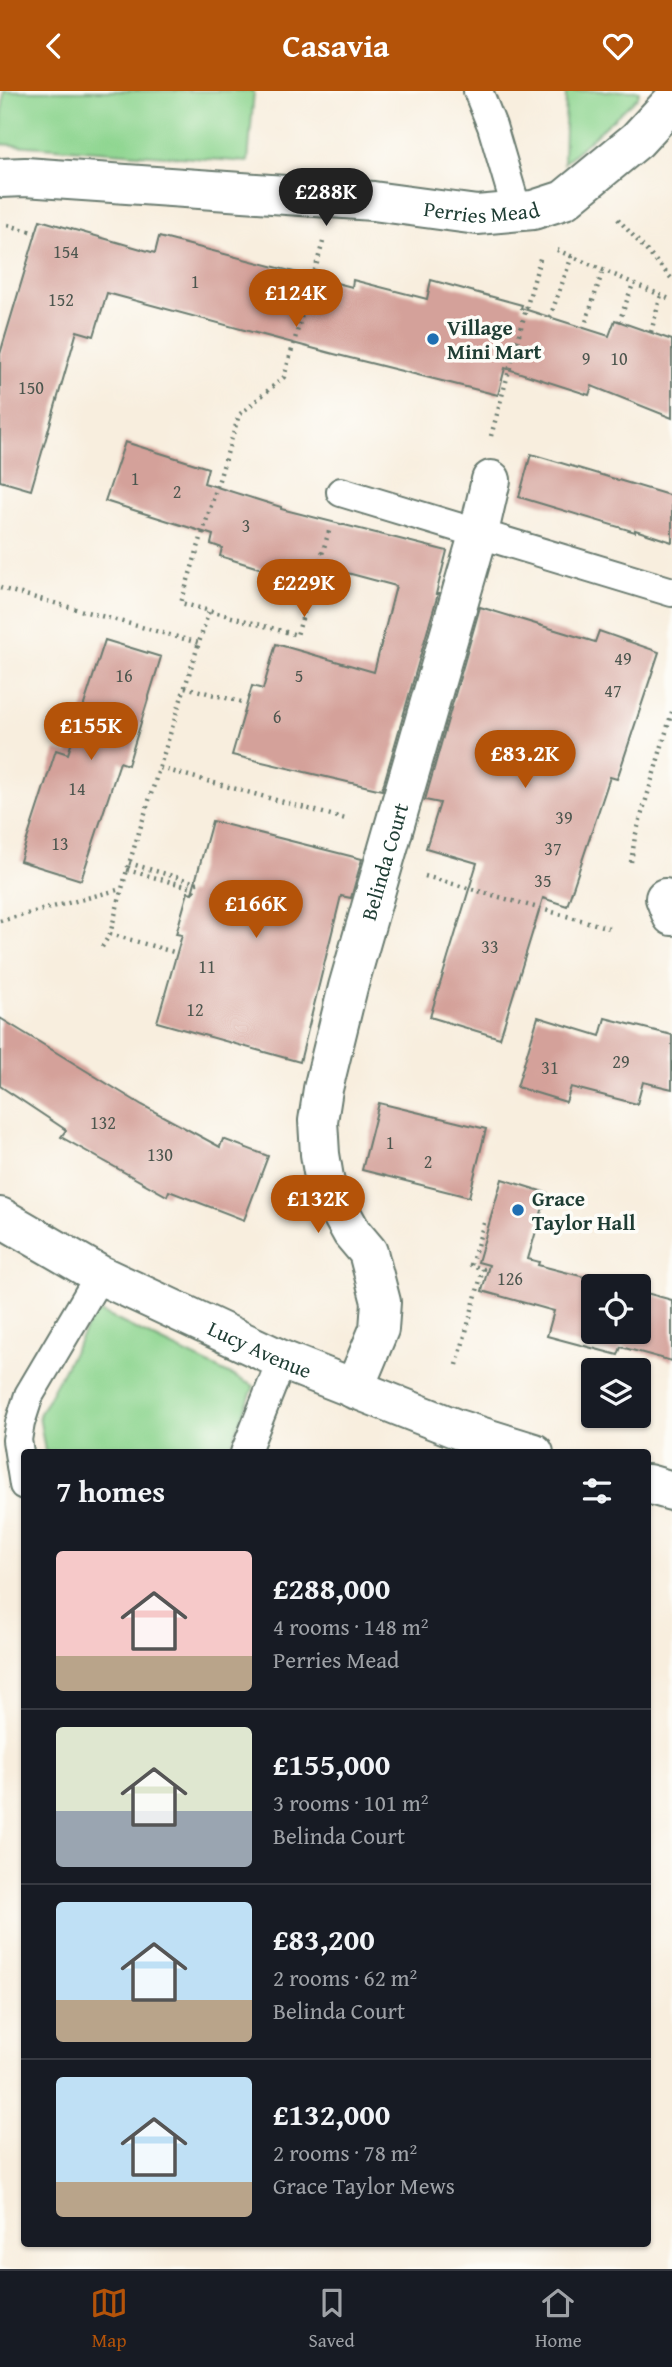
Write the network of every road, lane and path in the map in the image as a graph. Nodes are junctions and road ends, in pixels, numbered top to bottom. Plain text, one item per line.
1 (478, 91) edge
2 (672, 102) edge
3 (0, 178) edge
4 (517, 211) junction
5 (618, 219) dead end
6 (0, 223) edge
7 (36, 233) dead end
8 (324, 237) dead end
9 (555, 249) dead end
10 (542, 250) dead end
11 (572, 256) junction
12 (603, 270) junction
13 (672, 279) edge
14 (633, 283) junction
15 (661, 295) junction
16 (672, 300) edge
17 (550, 317) dead end
18 (619, 322) dead end
19 (584, 328) dead end
20 (651, 332) dead end
21 (491, 480) joint
22 (341, 492) joint
23 (479, 532) junction
24 (0, 588) edge
25 (672, 592) edge
26 (209, 611) junction
27 (199, 643) junction
28 (186, 687) junction
29 (246, 703) dead end
30 (672, 712) edge
31 (160, 768) junction
32 (389, 848) junction
33 (631, 862) dead end
34 (130, 863) junction
35 (127, 870) junction
36 (203, 882) dead end
37 (121, 889) junction
38 (197, 895) dead end
39 (0, 921) edge
40 (609, 928) dead end
41 (110, 935) junction
42 (102, 947) dead end
43 (177, 953) dead end
44 (0, 1217) edge
45 (484, 1223) dead end
46 (100, 1275) junction
47 (282, 1360) junction
48 (457, 1365) dead end
49 (354, 1389) junction
50 (247, 1449) edge
51 (521, 1449) edge
52 (21, 1466) edge
53 (651, 1485) edge
54 (672, 1491) edge

1 - 4 lane
2 - 4 street, Perries Mead
3 - 4 street, Perries Mead
5 - 13 path
6 - 7 path
8 - 26 path
9 - 11 path
10 - 21 path
11 - 12 path
11 - 17 path
12 - 14 path
12 - 19 path
14 - 15 path
14 - 18 path
15 - 16 path
15 - 20 path
21 - 23 street, Belinda Court
22 - 23 lane
22 - 26 path
23 - 25 lane
23 - 32 street, Belinda Court
24 - 27 path
26 - 27 path
27 - 28 path
28 - 29 path
28 - 31 path
30 - 33 path
31 - 32 path
31 - 34 path
32 - 40 path
32 - 49 street, Belinda Court
34 - 35 path
34 - 36 path
35 - 37 path
35 - 38 path
37 - 39 path
37 - 41 path
41 - 42 path
41 - 43 path
44 - 46 street, Lucy Avenue
45 - 48 path
46 - 47 street, Lucy Avenue
46 - 52 lane
47 - 49 street, Lucy Avenue
47 - 50 lane
49 - 51 street, Lucy Avenue
53 - 54 street

